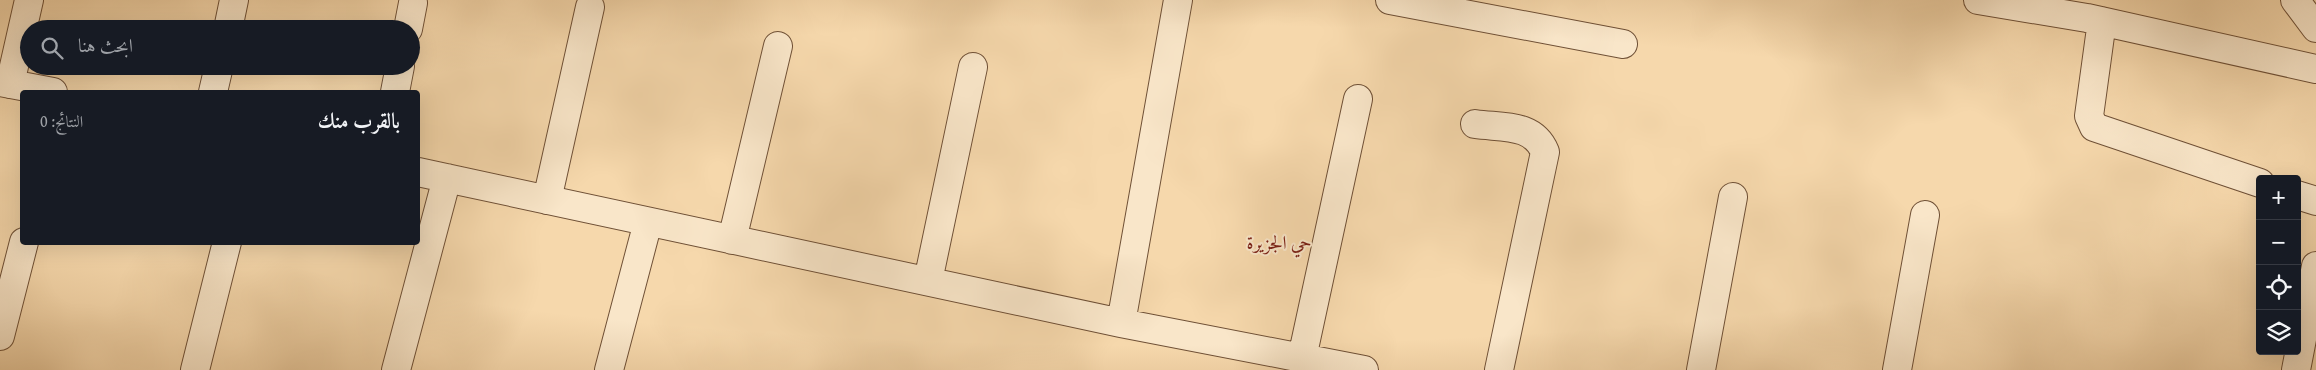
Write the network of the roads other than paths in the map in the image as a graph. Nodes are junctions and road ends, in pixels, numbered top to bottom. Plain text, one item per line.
1 (29, 0) edge
2 (234, 0) edge
3 (1178, 0) edge
4 (1390, 0) edge
5 (1978, 0) edge
6 (2295, 0) edge
7 (590, 7) dead end
8 (23, 20) edge
9 (230, 20) edge
10 (2102, 21) junction
11 (2316, 28) edge
12 (20, 31) edge
13 (1623, 44) dead end
14 (778, 46) dead end
15 (973, 67) dead end
16 (2316, 69) edge
17 (217, 75) edge
18 (398, 75) edge
19 (5, 83) edge
20 (43, 90) edge
21 (213, 90) edge
22 (394, 90) edge
23 (1358, 99) dead end
24 (1475, 124) dead end
25 (420, 172) edge
26 (447, 178) junction
27 (2256, 182) edge
28 (2301, 196) edge
29 (1733, 197) dead end
30 (546, 200) junction
31 (2316, 201) edge
32 (1925, 215) dead end
33 (648, 222) junction
34 (732, 240) junction
35 (23, 245) edge
36 (226, 245) edge
37 (2316, 266) edge
38 (928, 281) junction
39 (1121, 323) junction
40 (0, 336) edge
41 (1302, 358) junction
42 (195, 370) edge
43 (396, 370) edge
44 (609, 370) edge
45 (1364, 370) edge
46 (1499, 370) edge
47 (1700, 370) edge
48 (1897, 370) edge
49 (2296, 370) edge

1 - 8 street
2 - 9 street
3 - 39 street
4 - 13 street
5 - 10 street
6 - 11 street
7 - 30 street
10 - 16 street
10 - 27 street
12 - 19 street
14 - 34 street
15 - 38 street
17 - 21 street
18 - 22 street
19 - 20 street
23 - 41 street
24 - 46 street
25 - 26 street
26 - 30 street
26 - 43 street
28 - 31 street
29 - 47 street
30 - 33 street
32 - 48 street
33 - 34 street
33 - 44 street
34 - 38 street
35 - 40 street
36 - 42 street
37 - 49 street
38 - 39 street
39 - 41 street
41 - 45 street

